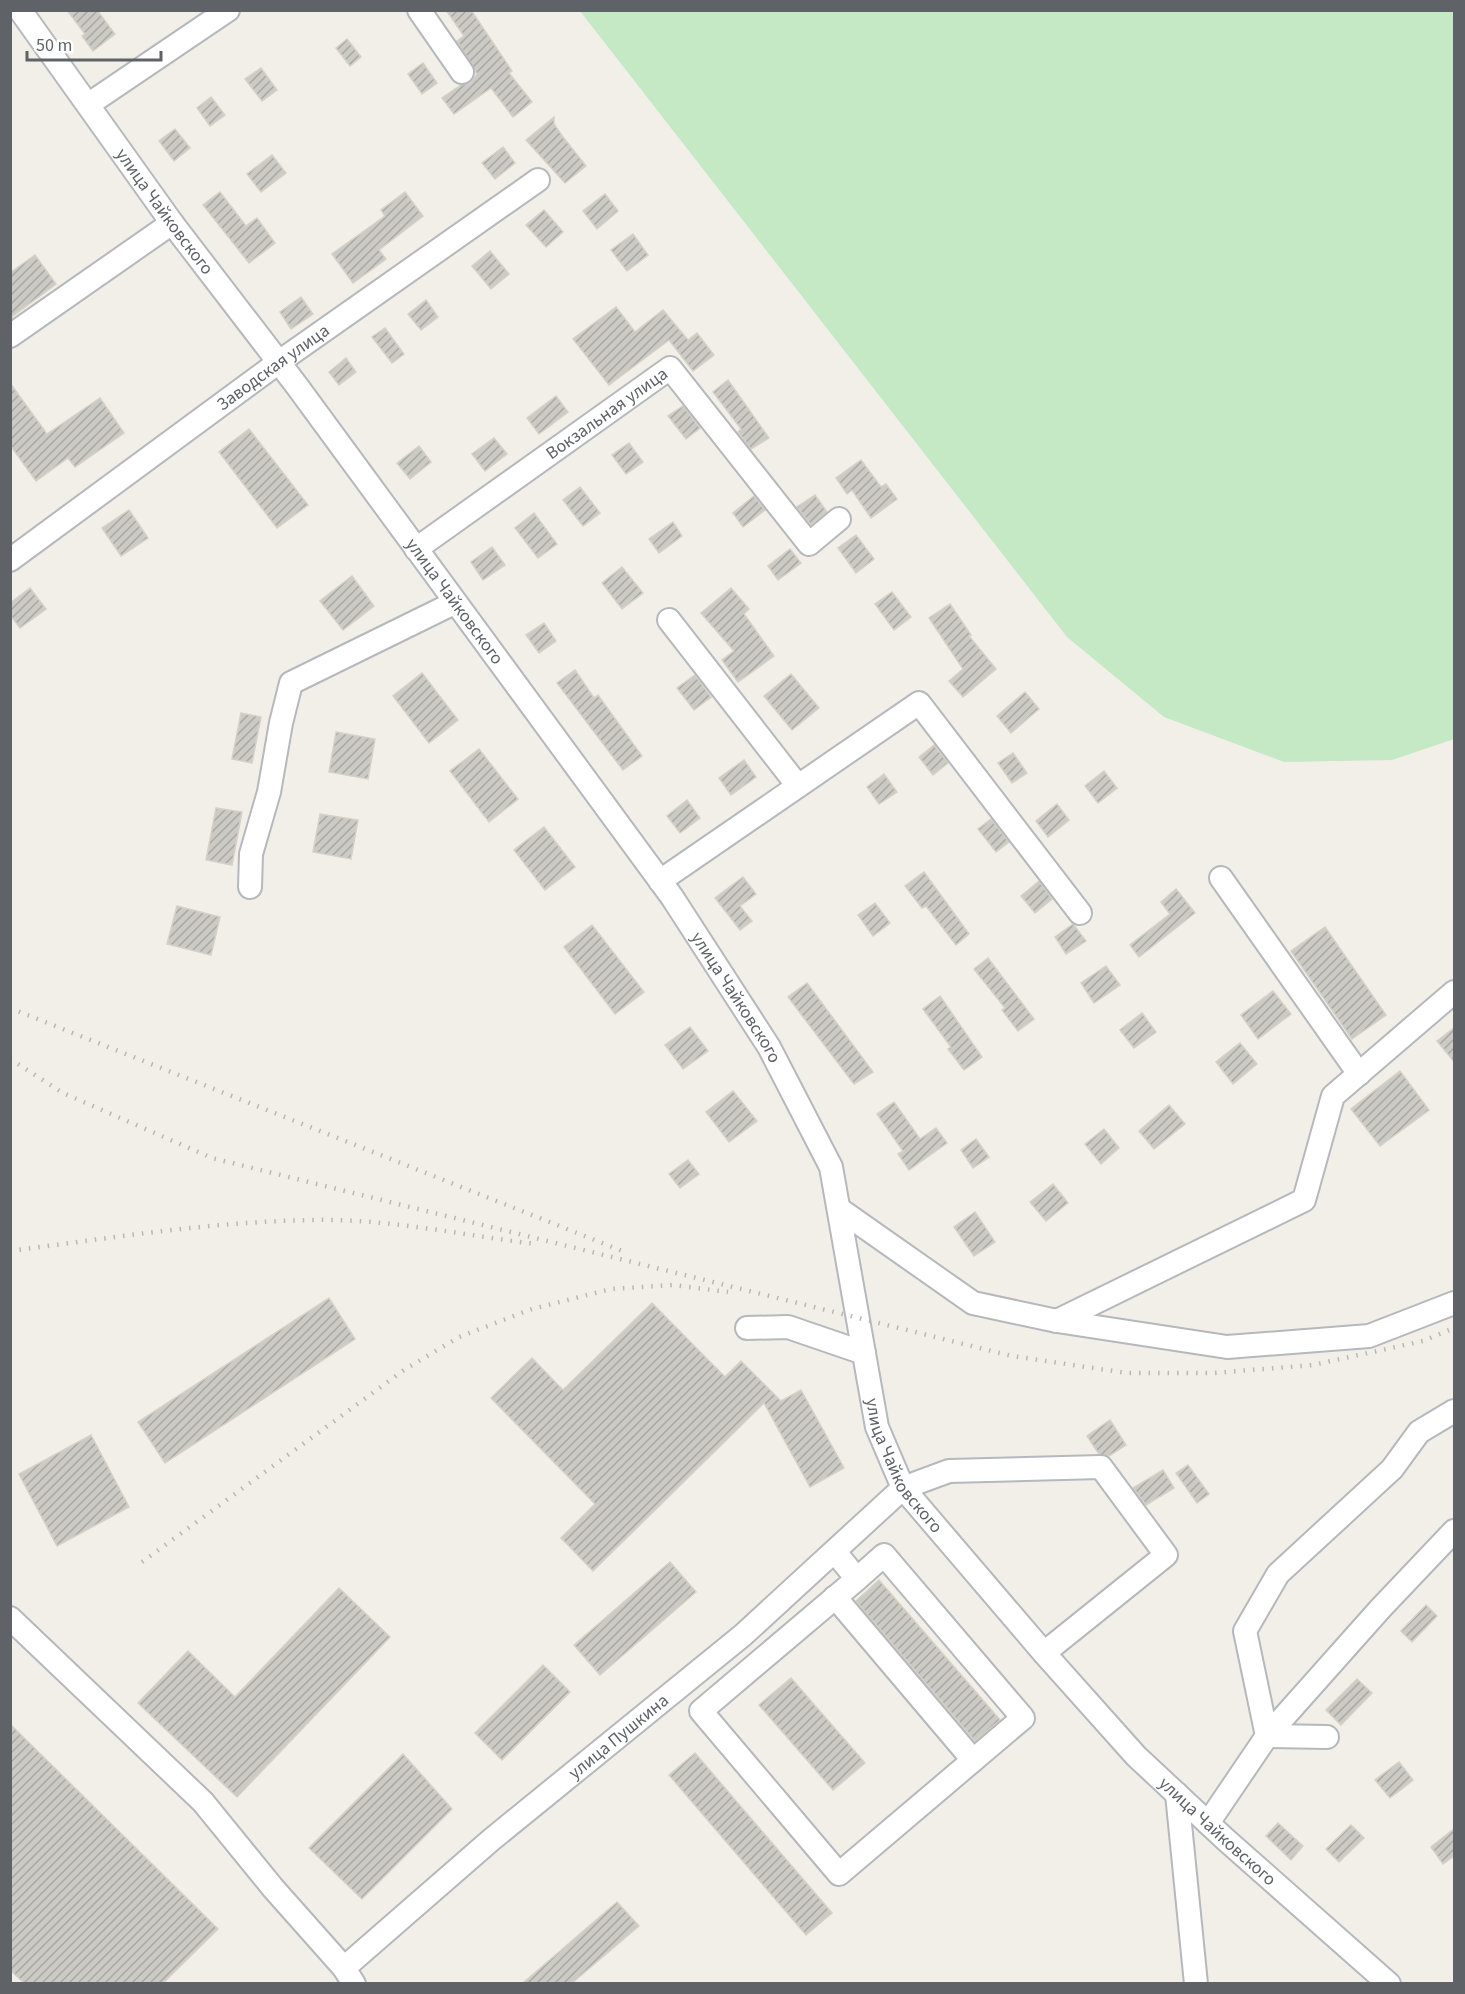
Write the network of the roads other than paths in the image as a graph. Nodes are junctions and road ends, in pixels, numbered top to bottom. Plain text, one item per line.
1 (20, 10) edge
2 (228, 10) edge
3 (419, 10) edge
4 (462, 72) dead end
5 (89, 104) junction
6 (538, 180) dead end
7 (172, 223) junction
8 (10, 336) edge
9 (279, 362) junction
10 (838, 519) dead end
11 (416, 549) junction
12 (10, 560) edge
13 (454, 603) junction
14 (669, 620) dead end
15 (798, 786) junction
16 (1221, 878) dead end
17 (660, 881) junction
18 (250, 888) dead end
19 (1080, 914) dead end
20 (1455, 992) edge
21 (1359, 1074) junction
22 (838, 1209) junction
23 (1455, 1303) edge
24 (1057, 1321) junction
25 (747, 1328) dead end
26 (864, 1353) junction
27 (1455, 1411) edge
28 (903, 1488) junction
29 (1455, 1531) edge
30 (835, 1552) junction
31 (857, 1579) junction
32 (835, 1597) junction
33 (10, 1618) edge
34 (1044, 1653) junction
35 (1267, 1736) junction
36 (1327, 1737) dead end
37 (973, 1760) junction
38 (1177, 1794) junction
39 (1208, 1823) junction
40 (349, 1976) edge
41 (1196, 1983) edge
42 (1389, 1983) edge

1 - 5 street, улица Чайковского
2 - 5 street
3 - 4 street
5 - 7 street, улица Чайковского
6 - 9 street, Заводская улица
7 - 8 street
7 - 9 street, улица Чайковского
9 - 11 street, улица Чайковского
9 - 12 street, Заводская улица
10 - 11 street, Вокзальная улица
11 - 13 street, улица Чайковского
13 - 17 street, улица Чайковского
13 - 18 street
14 - 15 street
15 - 17 street
15 - 19 street
16 - 21 street
17 - 22 street, улица Чайковского
20 - 21 street
21 - 24 street
22 - 24 street
22 - 26 street, улица Чайковского
23 - 24 street
25 - 26 street
26 - 28 street, улица Чайковского
27 - 35 street
28 - 30 street, улица Пушкина
28 - 34 street, улица Чайковского
28 - 34 street
29 - 35 street
30 - 31 street
30 - 40 street, улица Пушкина
31 - 32 street
31 - 37 street
32 - 37 street
32 - 37 street
33 - 40 street
34 - 38 street, улица Чайковского
35 - 36 street
35 - 39 street
38 - 39 street, улица Чайковского
38 - 41 street
39 - 42 street, улица Чайковского

